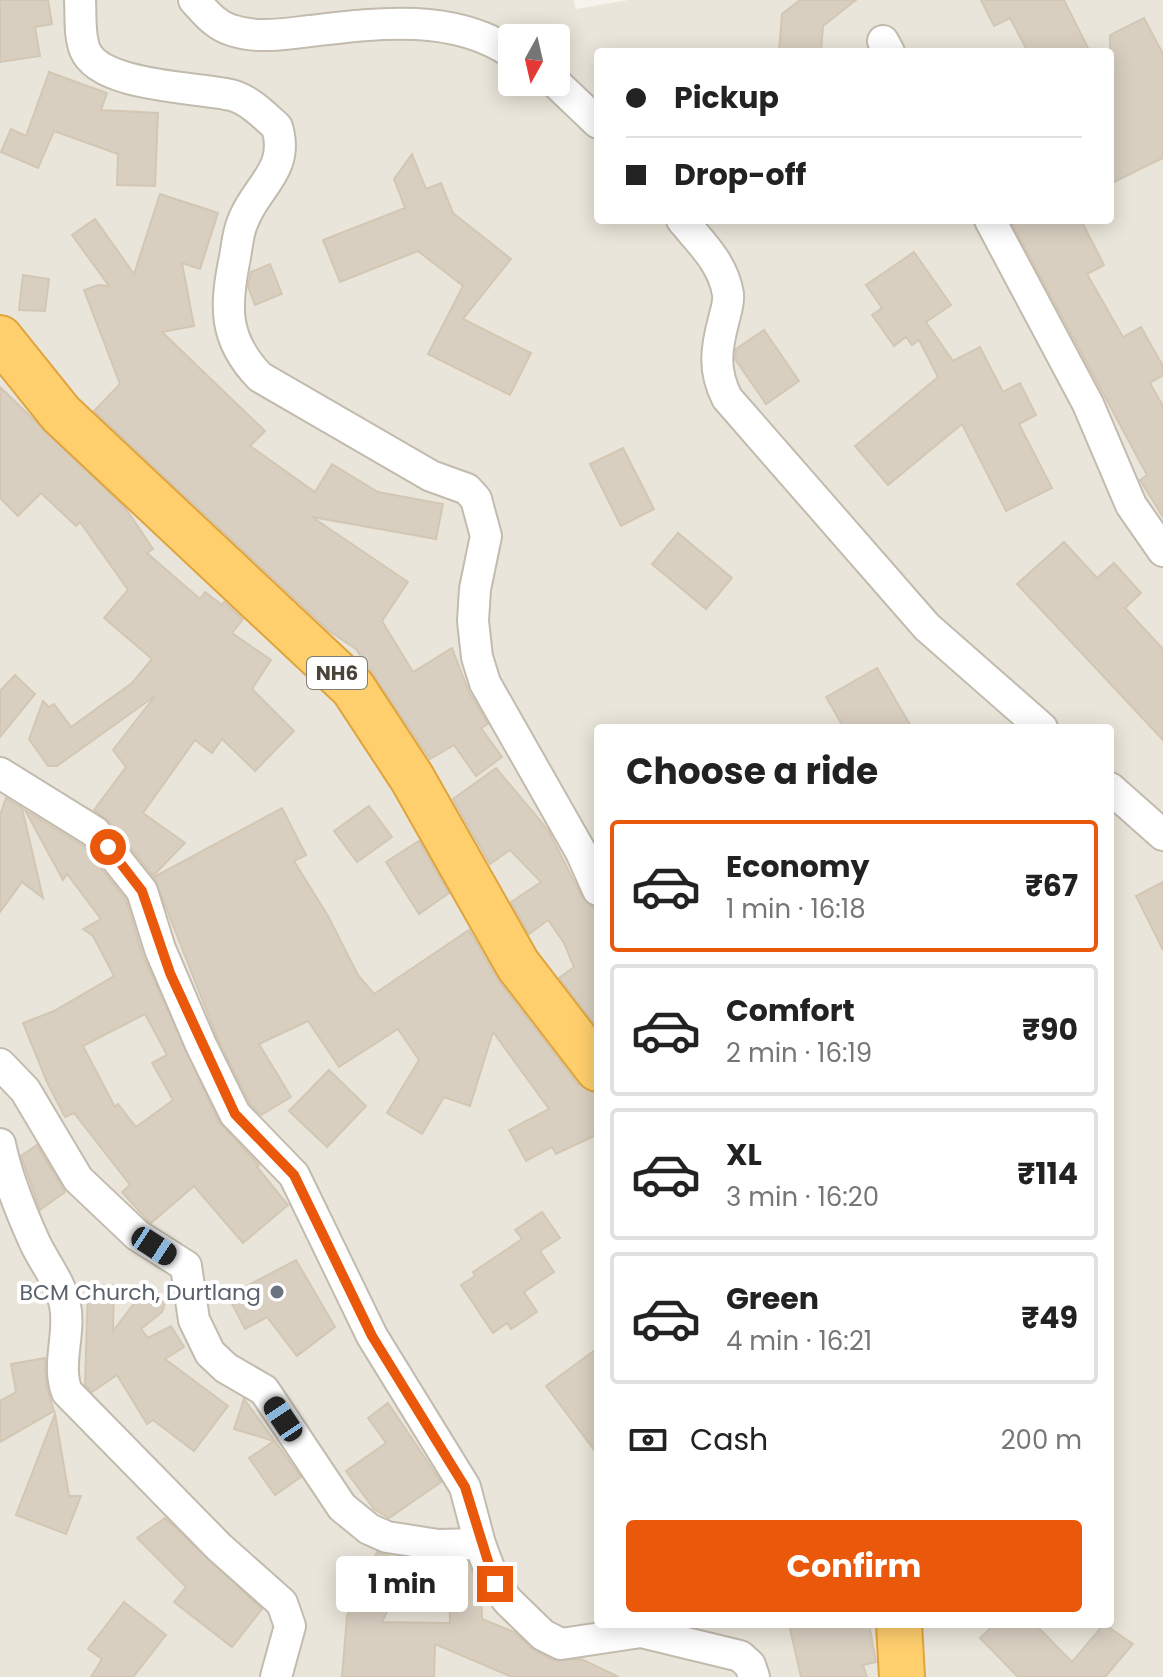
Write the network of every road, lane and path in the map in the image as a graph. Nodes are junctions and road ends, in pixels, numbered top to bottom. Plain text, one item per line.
1 (80, 0) edge
2 (194, 0) edge
3 (498, 44) edge
4 (570, 96) edge
5 (594, 119) edge
6 (685, 224) edge
7 (992, 224) edge
8 (0, 338) edge
9 (1163, 551) edge
10 (1037, 724) edge
11 (0, 773) edge
12 (1114, 792) edge
13 (1163, 835) edge
14 (594, 881) edge
15 (0, 1064) edge
16 (594, 1064) edge
17 (0, 1144) edge
18 (480, 1544) junction
19 (899, 1628) edge
20 (276, 1677) edge
21 (754, 1677) edge
22 (902, 1677) edge

1 - 14 street
2 - 3 street
4 - 5 street
6 - 10 street
7 - 9 street
8 - 16 highway, NH6
11 - 18 street
12 - 13 street
15 - 18 street
17 - 20 street
18 - 21 street
19 - 22 highway

